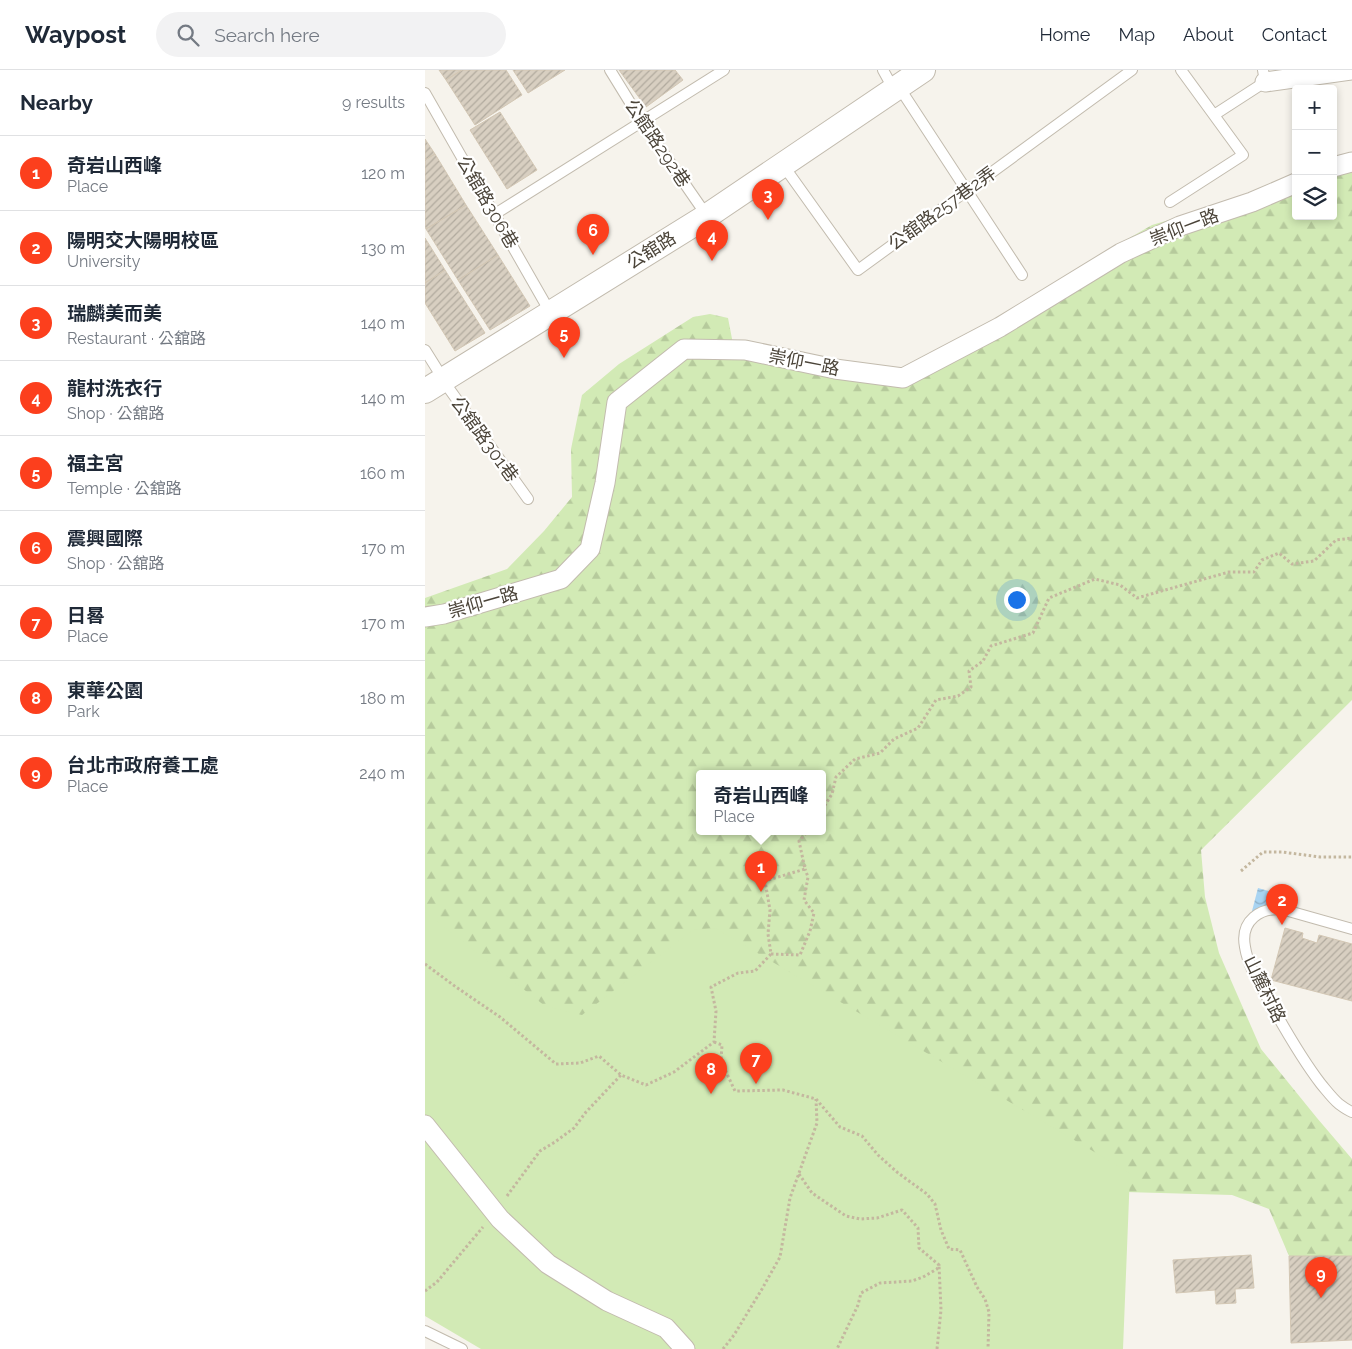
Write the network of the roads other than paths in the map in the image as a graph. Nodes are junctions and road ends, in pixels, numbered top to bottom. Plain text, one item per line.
1 (610, 70) edge
2 (724, 70) edge
3 (923, 70) edge
4 (1132, 70) edge
5 (1181, 70) edge
6 (1352, 70) edge
7 (1264, 76) edge
8 (892, 82) edge
9 (425, 93) edge
10 (1214, 115) junction
11 (642, 122) junction
12 (1352, 162) edge
13 (782, 164) junction
14 (1337, 166) edge
15 (1292, 185) edge
16 (966, 191) junction
17 (1170, 202) dead end
18 (495, 214) junction
19 (707, 216) junction
20 (1022, 275) dead end
21 (550, 312) junction
22 (425, 350) edge
23 (430, 388) edge
24 (528, 499) dead end
25 (425, 617) edge
26 (1352, 929) edge
27 (1352, 1112) edge
28 (425, 1125) edge
29 (425, 1331) edge
30 (462, 1349) edge
31 (685, 1349) edge

1 - 11 lane, 公館路292巷
2 - 11 lane
3 - 8 street, 公舘路
4 - 16 lane, 公舘路257巷2弄
5 - 10 lane
6 - 7 street
7 - 10 lane
8 - 13 street, 公舘路
8 - 16 lane
9 - 18 lane, 公舘路306巷
10 - 17 lane
11 - 18 lane
11 - 19 lane, 公館路292巷
12 - 14 street
13 - 16 lane, 公舘路257巷2弄
13 - 19 street, 公舘路
15 - 25 street, 崇仰一路
16 - 20 lane
18 - 21 lane, 公舘路306巷
19 - 21 street, 公舘路
21 - 23 street, 公舘路
22 - 23 lane, 公舘路301巷
23 - 24 lane, 公舘路301巷
26 - 27 lane, 山麓村路
28 - 31 street
29 - 30 lane

